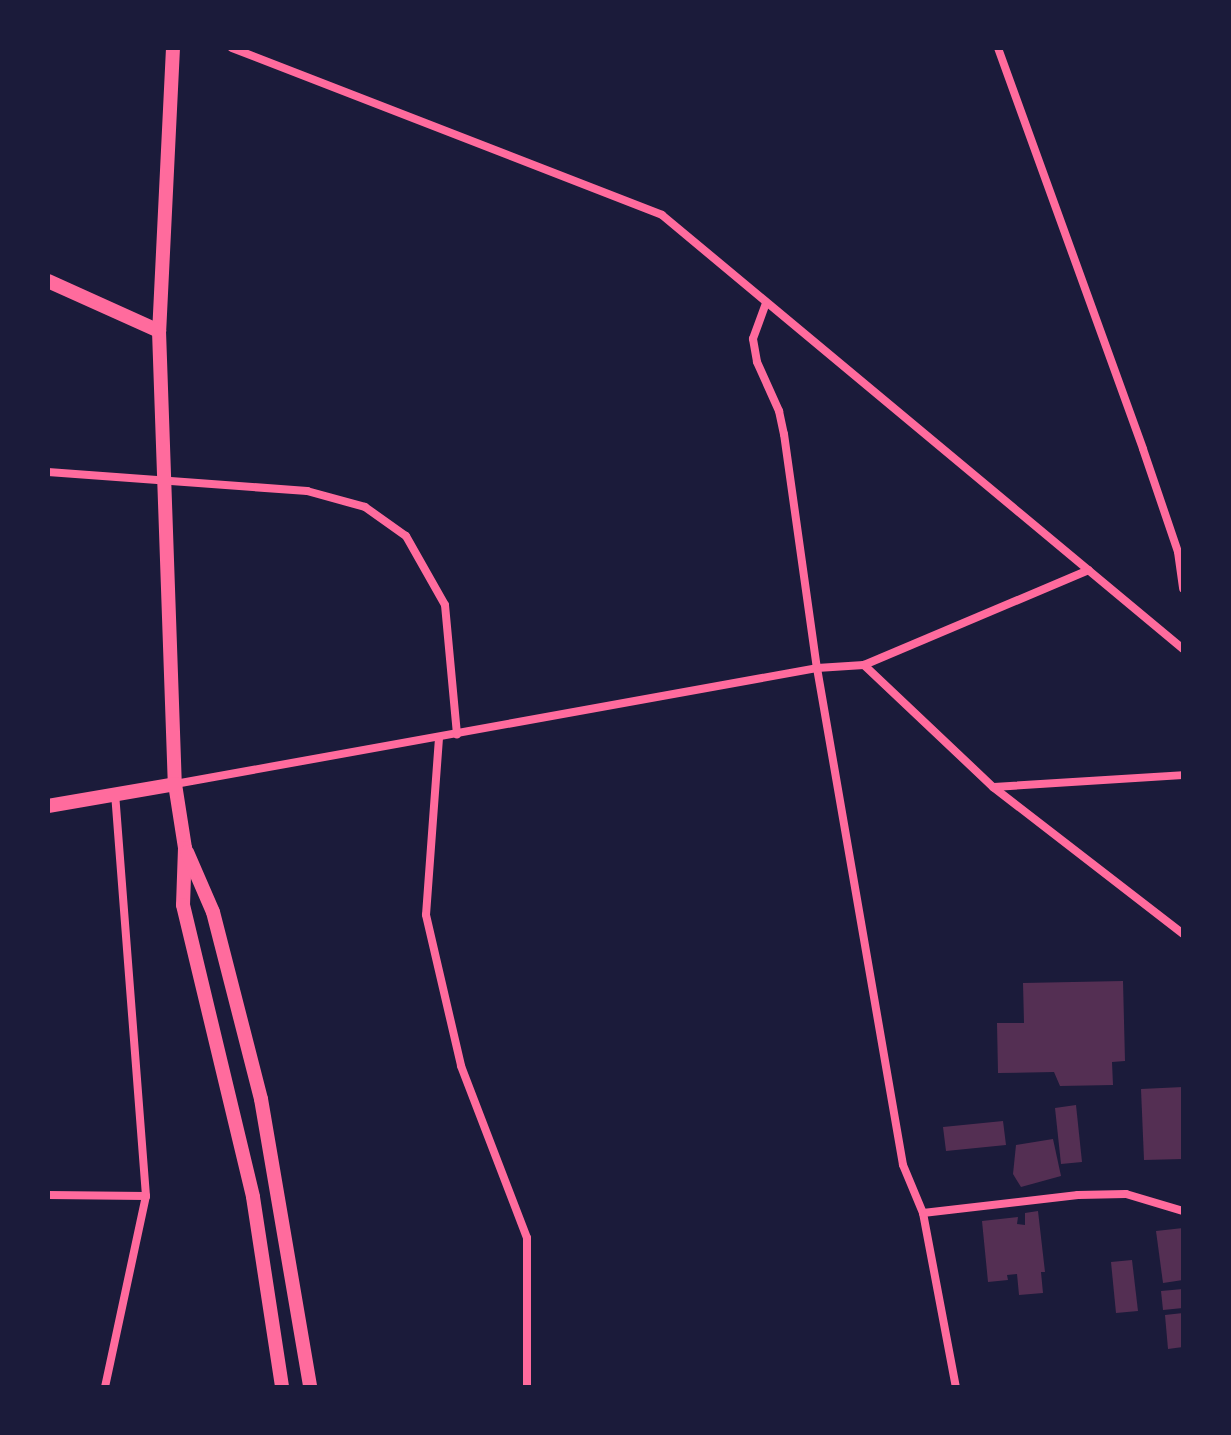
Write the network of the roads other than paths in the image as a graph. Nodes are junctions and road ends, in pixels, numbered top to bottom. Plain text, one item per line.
1 (173, 48) edge
2 (232, 48) edge
3 (998, 48) edge
4 (48, 281) edge
5 (766, 303) junction
6 (159, 331) junction
7 (48, 472) edge
8 (162, 480) junction
9 (1089, 570) junction
10 (1183, 589) edge
11 (1183, 649) edge
12 (864, 665) junction
13 (817, 668) junction
14 (457, 734) junction
15 (439, 738) junction
16 (1183, 775) edge
17 (175, 784) junction
18 (993, 787) junction
19 (115, 796) junction
20 (48, 806) edge
21 (185, 848) junction
22 (1183, 934) edge
23 (48, 1195) edge
24 (146, 1196) junction
25 (1183, 1211) edge
26 (923, 1213) junction
27 (105, 1387) edge
28 (282, 1387) edge
29 (310, 1387) edge
30 (527, 1387) edge
31 (956, 1387) edge

1 - 6 street
2 - 5 street
3 - 10 street
4 - 6 street
5 - 9 street
5 - 13 street
6 - 8 street
7 - 8 street
8 - 14 street
8 - 17 street
9 - 11 street
9 - 12 street
12 - 13 street
12 - 18 street
13 - 14 street
13 - 26 street
14 - 15 street
15 - 17 street
15 - 30 street
16 - 18 street
17 - 19 street
17 - 21 street
18 - 22 street
19 - 20 street
19 - 24 street
21 - 28 street
21 - 29 street
23 - 24 street
24 - 27 street
25 - 26 street
26 - 31 street

